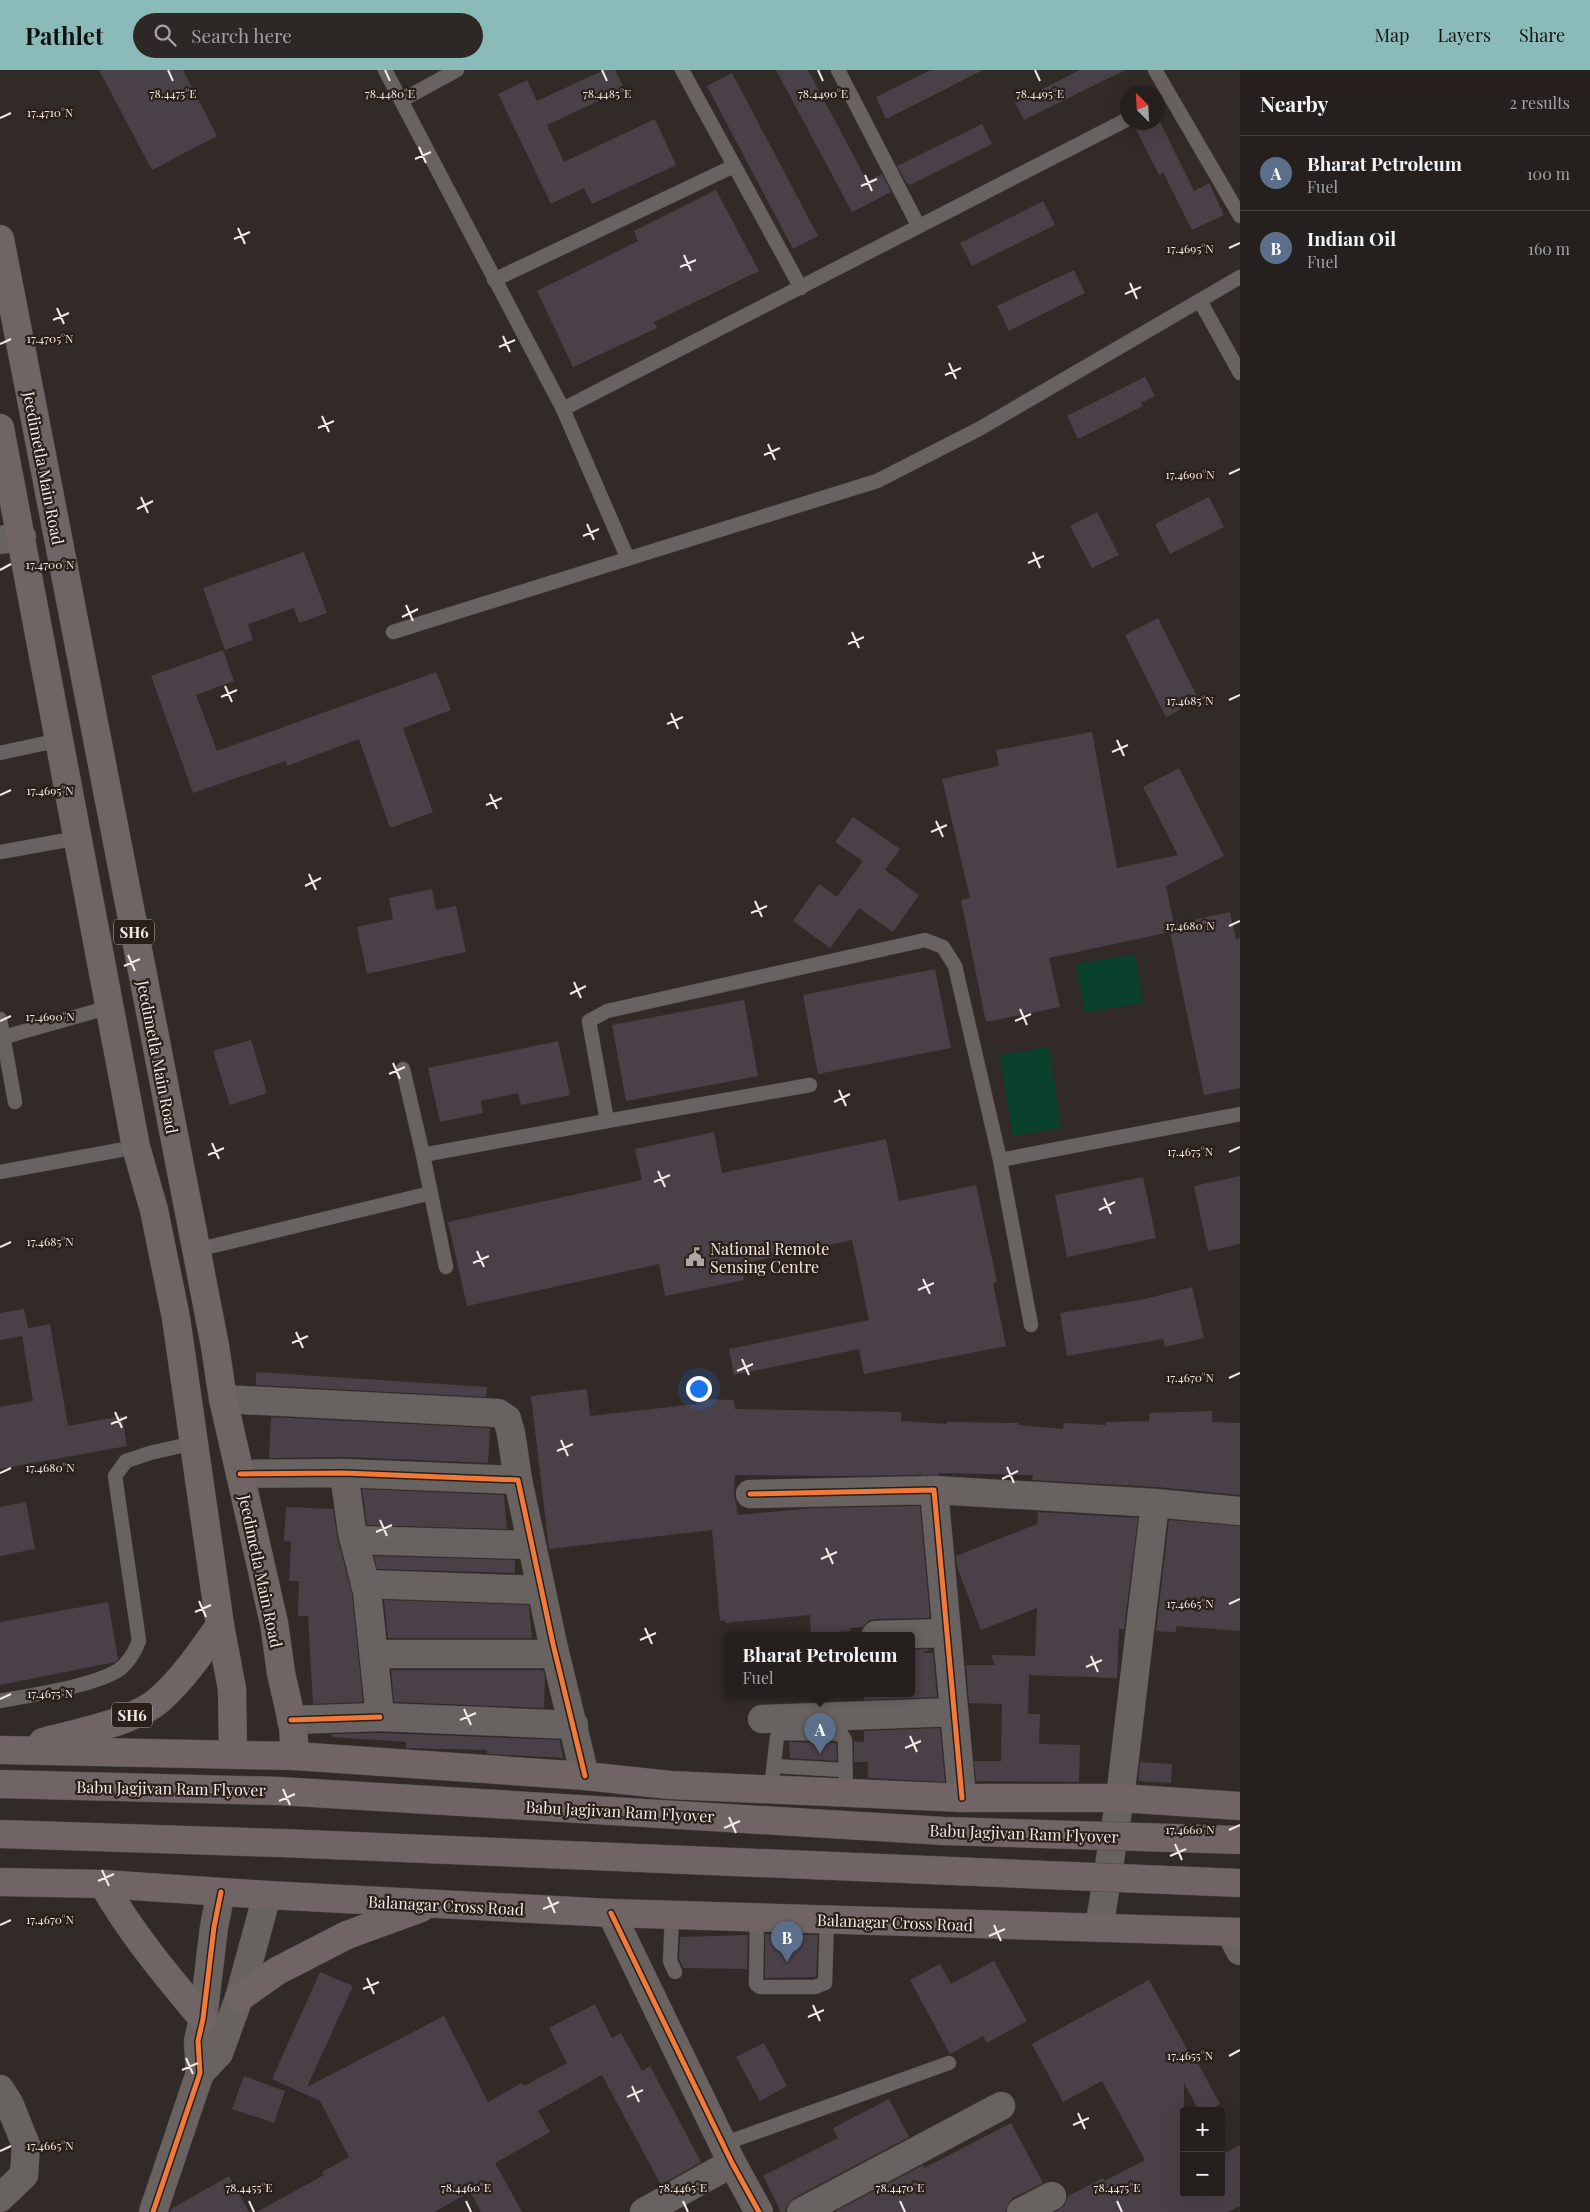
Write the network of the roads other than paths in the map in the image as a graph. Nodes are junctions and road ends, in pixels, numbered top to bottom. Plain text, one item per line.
1 (385, 70) edge
2 (457, 70) edge
3 (682, 70) edge
4 (1155, 70) edge
5 (842, 72) edge
6 (1159, 85) edge
7 (402, 100) junction
8 (1165, 103) edge
9 (1120, 123) edge
10 (734, 166) junction
11 (1240, 216) edge
12 (918, 225) junction
13 (0, 239) edge
14 (1240, 276) edge
15 (494, 280) junction
16 (801, 288) junction
17 (1200, 301) junction
18 (1240, 373) edge
19 (564, 409) junction
20 (0, 428) edge
21 (10, 529) edge
22 (628, 559) junction
23 (393, 632) dead end
24 (92, 716) junction
25 (58, 732) junction
26 (0, 753) edge
27 (78, 838) junction
28 (0, 852) edge
29 (110, 1007) junction
30 (0, 1018) edge
31 (4, 1037) junction
32 (403, 1070) dead end
33 (810, 1085) dead end
34 (15, 1102) dead end
35 (1240, 1114) edge
36 (607, 1121) junction
37 (136, 1147) junction
38 (423, 1155) junction
39 (1000, 1160) junction
40 (0, 1172) edge
41 (431, 1193) junction
42 (196, 1250) junction
43 (446, 1267) dead end
44 (1031, 1325) dead end
45 (223, 1399) junction
46 (194, 1443) junction
47 (344, 1473) junction
48 (240, 1474) junction
49 (518, 1480) junction
50 (934, 1490) junction
51 (750, 1494) dead end
52 (1156, 1503) junction
53 (1240, 1511) edge
54 (354, 1540) junction
55 (531, 1545) junction
56 (365, 1584) junction
57 (541, 1590) junction
58 (220, 1625) junction
59 (947, 1633) junction
60 (915, 1634) edge
61 (374, 1654) junction
62 (555, 1654) junction
63 (0, 1701) edge
64 (954, 1712) junction
65 (380, 1717) junction
66 (762, 1719) dead end
67 (291, 1720) junction
68 (574, 1725) junction
69 (5, 1750) edge
70 (233, 1753) junction
71 (296, 1756) junction
72 (585, 1776) junction
73 (772, 1778) junction
74 (845, 1781) junction
75 (0, 1784) edge
76 (962, 1798) junction
77 (1120, 1798) junction
78 (1240, 1806) edge
79 (0, 1834) edge
80 (1240, 1840) edge
81 (0, 1882) edge
82 (1240, 1883) edge
83 (103, 1884) junction
84 (221, 1892) junction
85 (267, 1895) junction
86 (431, 1904) junction
87 (611, 1913) junction
88 (672, 1915) junction
89 (753, 1917) junction
90 (827, 1919) junction
91 (1099, 1928) junction
92 (1237, 1938) edge
93 (675, 1972) dead end
94 (748, 1973) dead end
95 (240, 1998) junction
96 (203, 2019) junction
97 (948, 2063) dead end
98 (200, 2073) junction
99 (0, 2089) edge
100 (1000, 2106) dead end
101 (728, 2153) junction
102 (1052, 2196) dead end
103 (0, 2198) edge
104 (156, 2210) edge
105 (644, 2212) edge
106 (760, 2212) edge
107 (801, 2212) edge
108 (1020, 2212) edge

1 - 7 lane
2 - 7 lane
3 - 10 lane
4 - 6 lane
5 - 12 lane
7 - 15 lane
8 - 11 lane
9 - 12 lane
10 - 15 lane
10 - 16 lane
12 - 16 lane
13 - 24 main road, Jeedimetla Main Road / SH6
14 - 17 lane
15 - 19 lane
16 - 19 lane
17 - 18 lane
17 - 22 lane
19 - 22 lane
20 - 21 main road, SH6
21 - 25 main road, SH6
22 - 23 lane
24 - 25 main road
24 - 42 main road, Jeedimetla Main Road / SH6
25 - 26 lane
25 - 27 main road, SH6
27 - 28 lane
27 - 29 main road, SH6
29 - 31 lane
29 - 37 main road, SH6
30 - 31 lane
31 - 34 lane
32 - 38 lane
33 - 36 lane
35 - 39 lane
36 - 38 lane
36 - 39 lane
37 - 40 lane
37 - 46 main road, SH6
38 - 41 lane
39 - 44 lane
41 - 42 lane
41 - 43 lane
42 - 45 main road, Jeedimetla Main Road / SH6
45 - 48 main road, Jeedimetla Main Road / SH6
45 - 49 street
46 - 58 main road, SH6
46 - 63 lane
47 - 48 street
47 - 49 street
47 - 54 street
48 - 67 main road, Jeedimetla Main Road / SH6
49 - 55 street
50 - 51 street
50 - 52 street
50 - 59 street
52 - 53 street
52 - 77 street
54 - 55 street
54 - 56 street
55 - 57 street
56 - 57 street
56 - 61 street
57 - 62 street
58 - 69 main road, SH6
58 - 70 main road, SH6
59 - 60 street
59 - 64 street
61 - 62 street
61 - 65 street
62 - 68 street
64 - 66 street
64 - 76 street
65 - 67 street
65 - 68 street
67 - 71 main road, Jeedimetla Main Road / SH6
68 - 72 street
69 - 70 main road
70 - 71 main road
71 - 72 main road
72 - 73 main road
73 - 74 main road
73 - 74 lane
74 - 76 main road
75 - 80 main road, Babu Jagjivan Ram Flyover, bridge
76 - 77 main road
77 - 78 main road
77 - 91 street
79 - 82 main road, bridge
81 - 83 main road, Balanagar Cross Road
83 - 84 main road, Balanagar Cross Road
83 - 96 main road
84 - 85 main road, Balanagar Cross Road
84 - 96 street
85 - 86 main road, Balanagar Cross Road
85 - 95 street
86 - 87 main road, Balanagar Cross Road
86 - 95 main road
87 - 88 main road, Balanagar Cross Road
87 - 101 street
88 - 89 main road, Balanagar Cross Road
88 - 93 lane
89 - 90 main road, Balanagar Cross Road
89 - 90 lane
89 - 94 lane
90 - 91 main road, Balanagar Cross Road
91 - 92 main road, Balanagar Cross Road
95 - 98 street
96 - 98 street
97 - 101 lane
98 - 104 street
99 - 103 street
100 - 107 street
101 - 105 street
101 - 106 street
102 - 108 street

